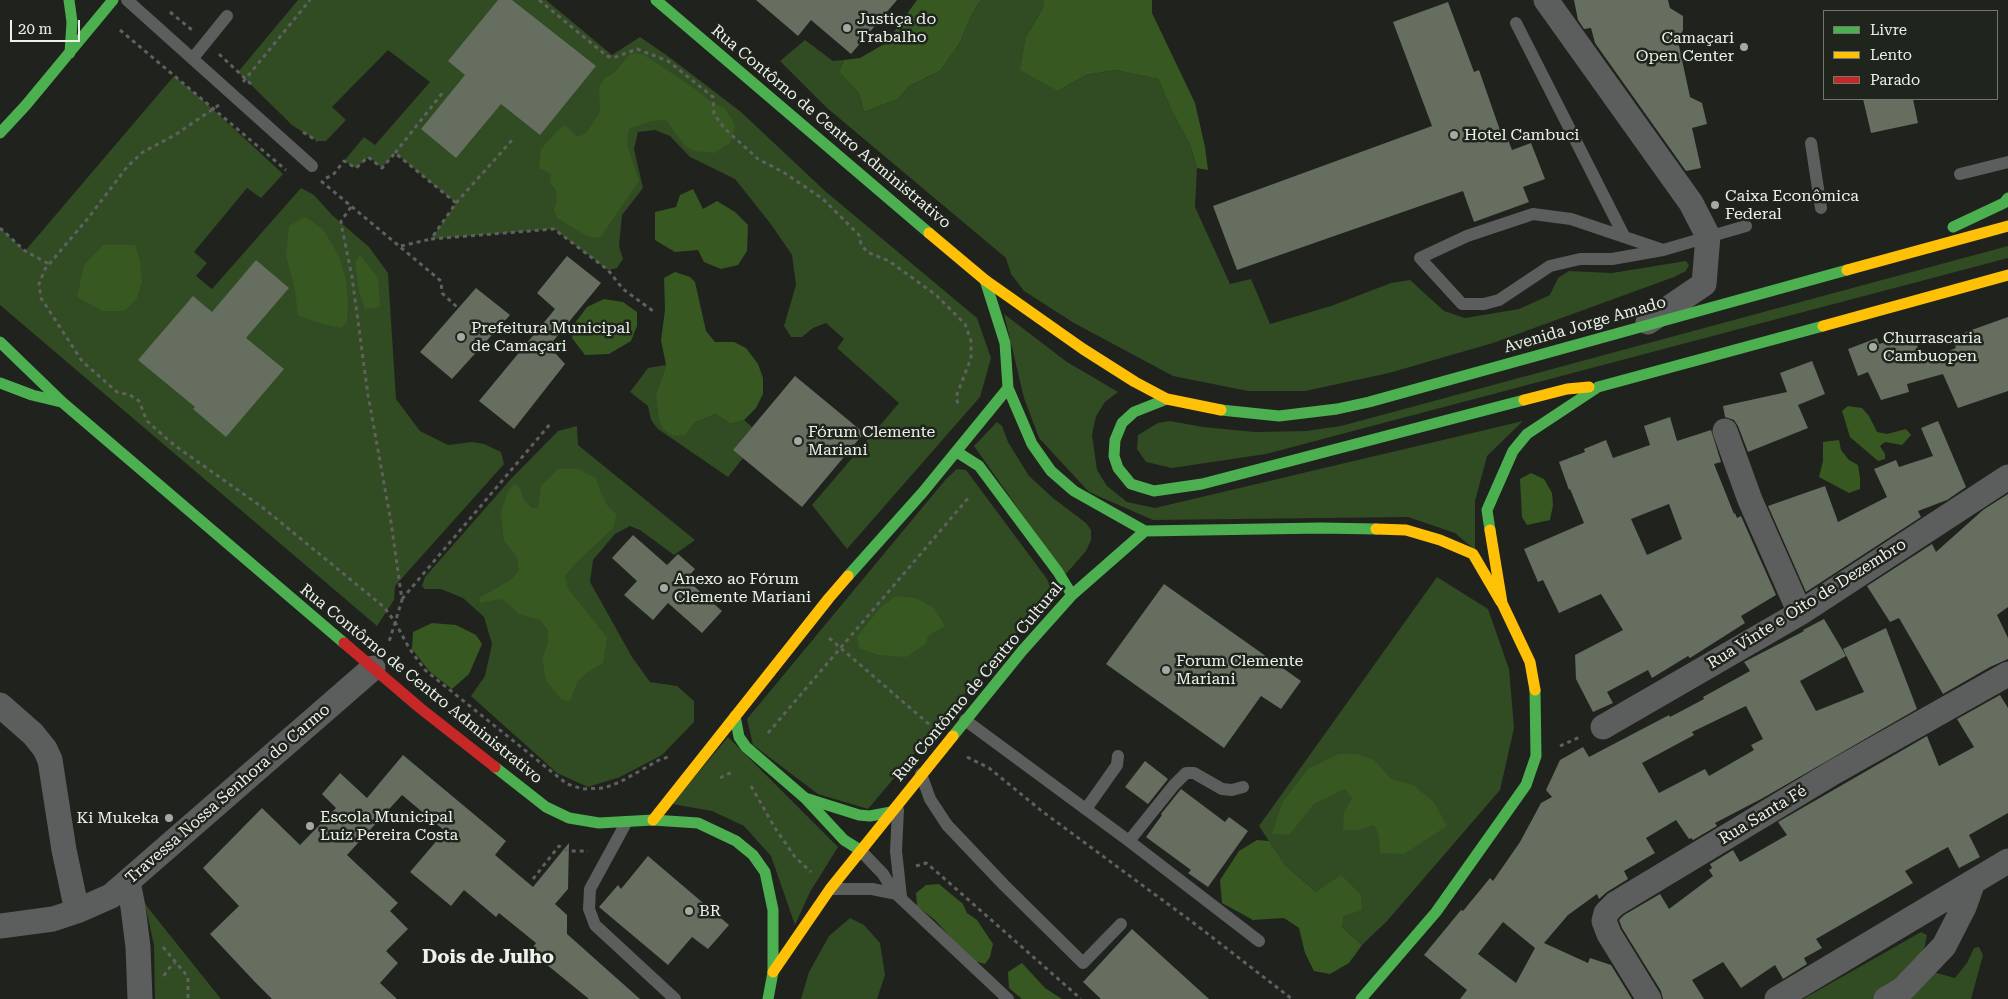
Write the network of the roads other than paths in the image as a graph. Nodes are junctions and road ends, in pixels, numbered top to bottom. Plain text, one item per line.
1 (69, 0) edge
2 (113, 0) edge
3 (126, 0) edge
4 (656, 0) edge
5 (1546, 0) edge
6 (227, 16) dead end
7 (1516, 23) dead end
8 (70, 53) junction
9 (193, 58) junction
10 (0, 133) edge
11 (1811, 142) dead end
12 (2008, 162) edge
13 (312, 166) dead end
14 (1960, 174) dead end
15 (2008, 198) edge
16 (1821, 208) dead end
17 (1746, 226) dead end
18 (2008, 226) edge
19 (1943, 230) dead end
20 (1624, 236) junction
21 (1708, 236) junction
22 (1663, 250) junction
23 (1840, 260) dead end
24 (2008, 275) edge
25 (985, 280) junction
26 (1706, 308) junction
27 (1640, 328) junction
28 (0, 342) edge
29 (0, 383) edge
30 (1598, 387) junction
31 (1008, 388) junction
32 (1167, 399) junction
33 (62, 402) junction
34 (1725, 431) dead end
35 (957, 452) junction
36 (2008, 477) edge
37 (1145, 531) junction
38 (1072, 594) junction
39 (1502, 603) junction
40 (1800, 613) junction
41 (374, 668) junction
42 (2008, 674) edge
43 (0, 705) edge
44 (734, 716) junction
45 (965, 720) junction
46 (1603, 727) road end
47 (1118, 756) dead end
48 (921, 774) junction
49 (1243, 787) dead end
50 (805, 798) junction
51 (894, 807) junction
52 (1086, 809) junction
53 (653, 820) junction
54 (626, 823) junction
55 (1130, 841) junction
56 (860, 850) junction
57 (2008, 861) edge
58 (128, 882) junction
59 (1973, 882) junction
60 (830, 889) junction
61 (898, 895) junction
62 (77, 912) junction
63 (1121, 924) dead end
64 (0, 926) edge
65 (1259, 941) dead end
66 (773, 972) junction
67 (140, 999) edge
68 (675, 999) edge
69 (768, 999) edge
70 (1008, 999) edge
71 (1362, 999) edge
72 (1649, 999) edge
73 (1777, 999) edge
74 (1886, 999) edge

1 - 8 main road
2 - 8 main road
3 - 9 lane
4 - 25 main road, Rua Contôrno de Centro Administrativo
5 - 21 street
6 - 9 lane
7 - 20 lane
8 - 10 main road
9 - 13 lane
11 - 16 lane
12 - 14 lane
15 - 19 main road
17 - 21 lane
18 - 26 main road, Avenida Jorge Amado
20 - 22 lane
20 - 22 lane
21 - 22 lane
21 - 27 street
23 - 26 main road
24 - 30 main road
25 - 31 main road
25 - 32 main road, Rua Contôrno de Centro Administrativo
26 - 27 main road, Avenida Jorge Amado
27 - 32 main road, Avenida Jorge Amado
28 - 33 main road, Rua Contôrno de Centro Administrativo
29 - 33 main road
30 - 32 main road
30 - 39 main road
31 - 35 main road
31 - 37 main road
33 - 41 main road, Rua Contôrno de Centro Administrativo
34 - 40 street
35 - 38 main road
35 - 44 main road
36 - 40 street, Rua Vinte e Oito de Dezembro
37 - 38 main road, Rua Contôrno de Centro Cultural
37 - 39 main road
38 - 45 main road, Rua Contôrno de Centro Cultural
39 - 71 main road
40 - 46 street, Rua Vinte e Oito de Dezembro
41 - 54 main road, Rua Contôrno de Centro Administrativo
41 - 58 street, Travessa Nossa Senhora do Carmo
42 - 72 street, Rua Santa Fé
43 - 62 street
44 - 50 main road
44 - 53 main road
45 - 48 main road, Rua Contôrno de Centro Cultural
45 - 52 lane
47 - 52 lane
48 - 51 main road, Rua Contôrno de Centro Cultural
48 - 63 lane
49 - 55 lane
50 - 51 main road
50 - 56 main road
51 - 56 main road, Rua Contôrno de Centro Cultural
51 - 61 lane
52 - 55 lane
53 - 54 main road, Rua Contôrno de Centro Administrativo
53 - 66 main road, Rua Contôrno de Centro Cultural
54 - 68 lane
55 - 65 lane
56 - 60 main road, Rua Contôrno de Centro Cultural
56 - 61 lane
57 - 59 street
58 - 62 street, Travessa Nossa Senhora do Carmo
58 - 67 street
59 - 73 street
59 - 74 street
60 - 61 lane
60 - 66 main road, Rua Contôrno de Centro Cultural
61 - 70 lane
62 - 64 street, Travessa Nossa Senhora do Carmo
66 - 69 main road, Rua Contôrno de Centro Cultural

